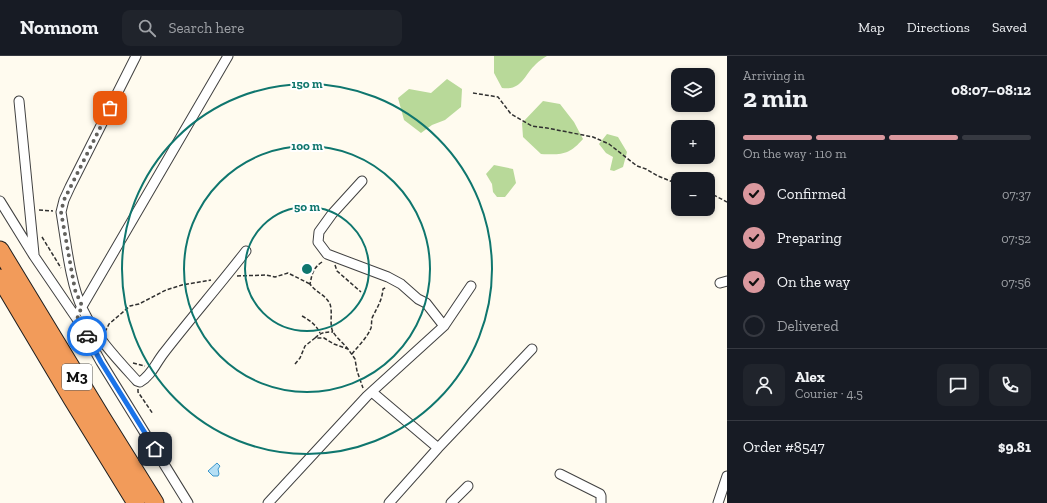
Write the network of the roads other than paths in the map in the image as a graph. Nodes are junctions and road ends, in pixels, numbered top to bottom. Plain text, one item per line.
1 (136, 56) edge
2 (228, 56) edge
3 (19, 101) dead end
4 (362, 181) dead end
5 (0, 202) edge
6 (0, 250) edge
7 (246, 250) dead end
8 (34, 256) junction
9 (0, 278) edge
10 (471, 286) dead end
11 (82, 306) junction
12 (77, 319) junction
13 (444, 326) junction
14 (532, 349) dead end
15 (370, 394) junction
16 (438, 448) junction
17 (560, 474) dead end
18 (727, 476) edge
19 (468, 486) dead end
20 (136, 503) edge
21 (155, 503) edge
22 (188, 503) edge
23 (268, 503) edge
24 (389, 503) edge
25 (452, 503) edge
26 (601, 503) edge
27 (718, 503) edge

1 - 11 street
2 - 11 street
3 - 8 street
4 - 13 street
5 - 8 street
6 - 21 highway, M3
7 - 11 street
8 - 12 street
9 - 20 highway, M3
10 - 13 street
11 - 12 street
12 - 22 street
13 - 15 street
14 - 16 street
15 - 16 street
15 - 23 street
16 - 24 street
17 - 26 street
18 - 27 street
19 - 25 street

